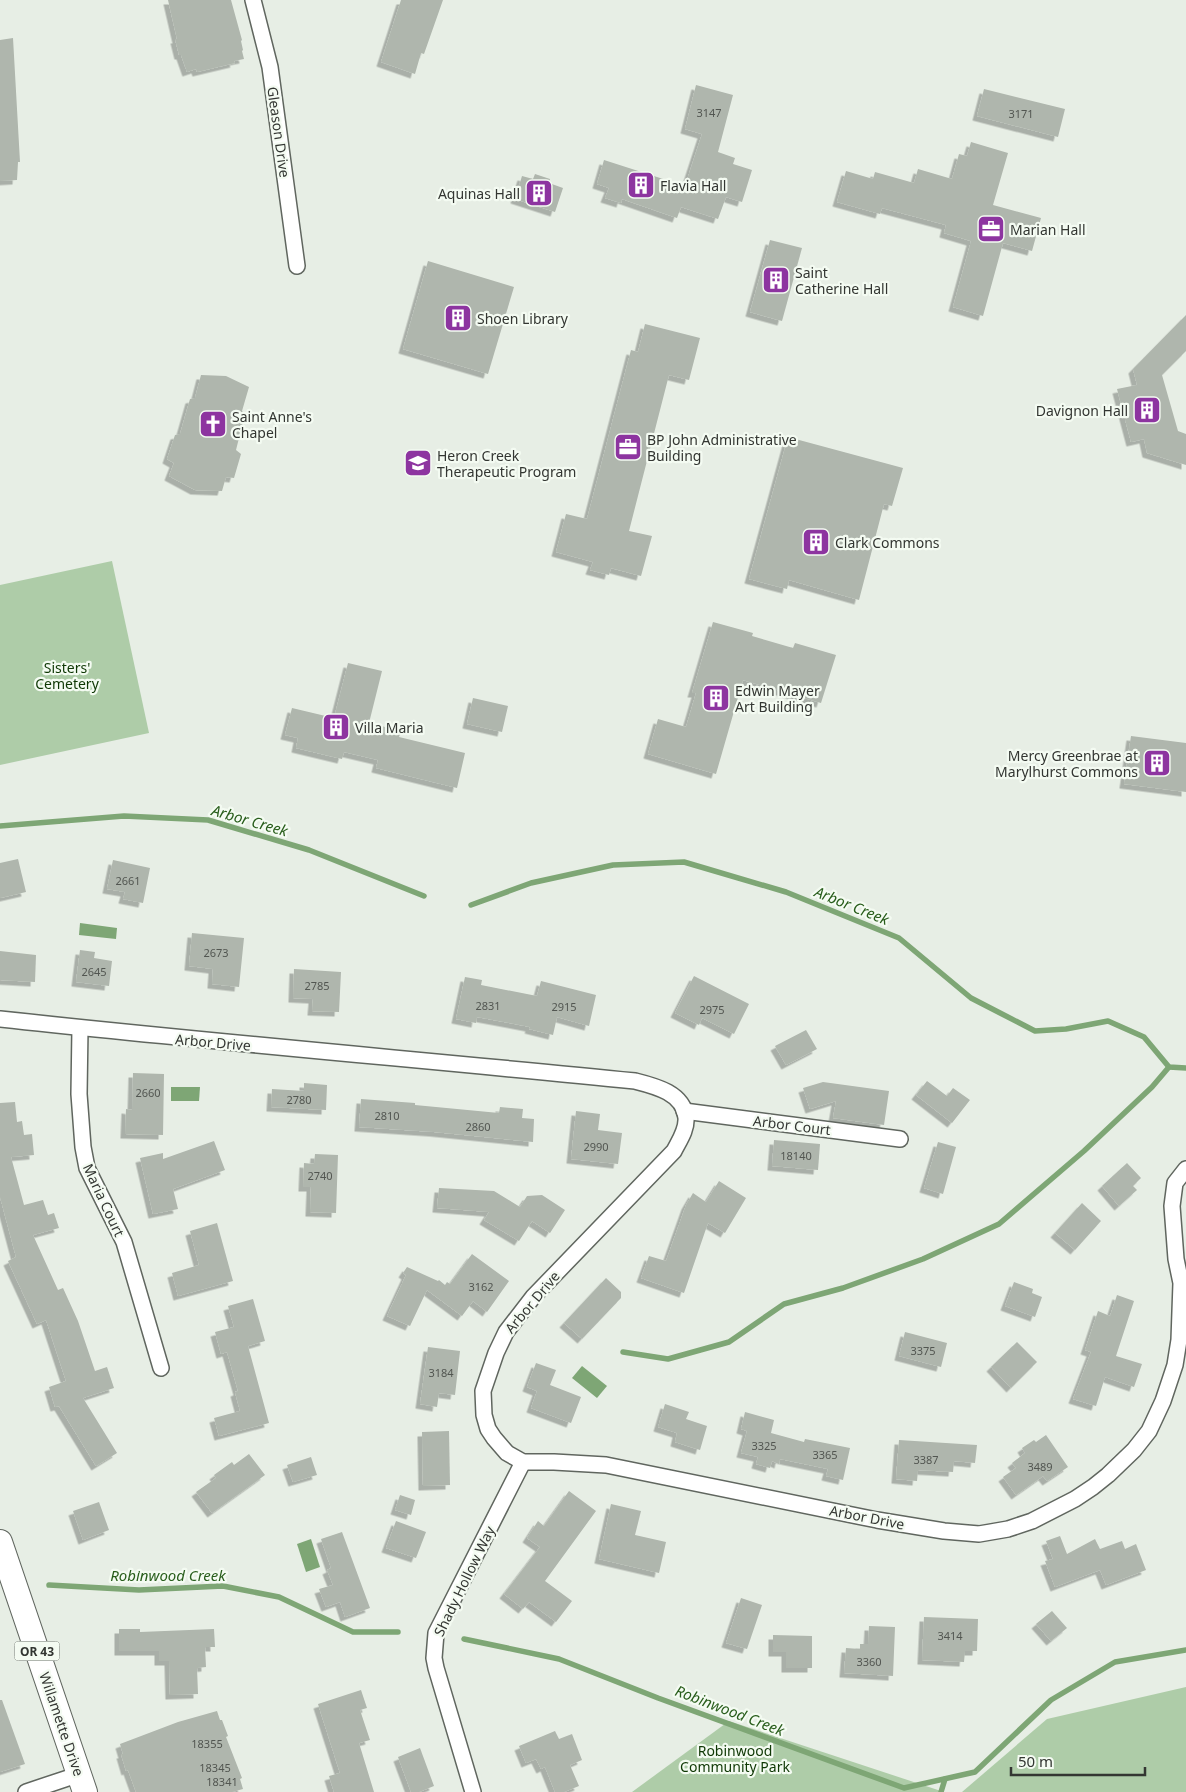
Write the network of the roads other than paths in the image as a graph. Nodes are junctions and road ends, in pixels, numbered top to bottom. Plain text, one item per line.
1 (253, 0) edge
2 (297, 266) dead end
3 (0, 1019) edge
4 (80, 1028) junction
5 (684, 1111) junction
6 (900, 1139) dead end
7 (1186, 1169) edge
8 (161, 1368) dead end
9 (523, 1462) junction
10 (0, 1542) edge
11 (82, 1783) edge
12 (26, 1792) edge
13 (473, 1792) edge

1 - 2 street, Gleason Drive
3 - 4 street, Arbor Drive
4 - 5 street, Arbor Drive
4 - 8 street, Maria Court
5 - 6 street, Arbor Court
5 - 9 street, Arbor Drive
7 - 9 street, Arbor Drive
9 - 13 street, Shady Hollow Way
10 - 11 main road, Willamette Drive / OR 43
11 - 12 street

